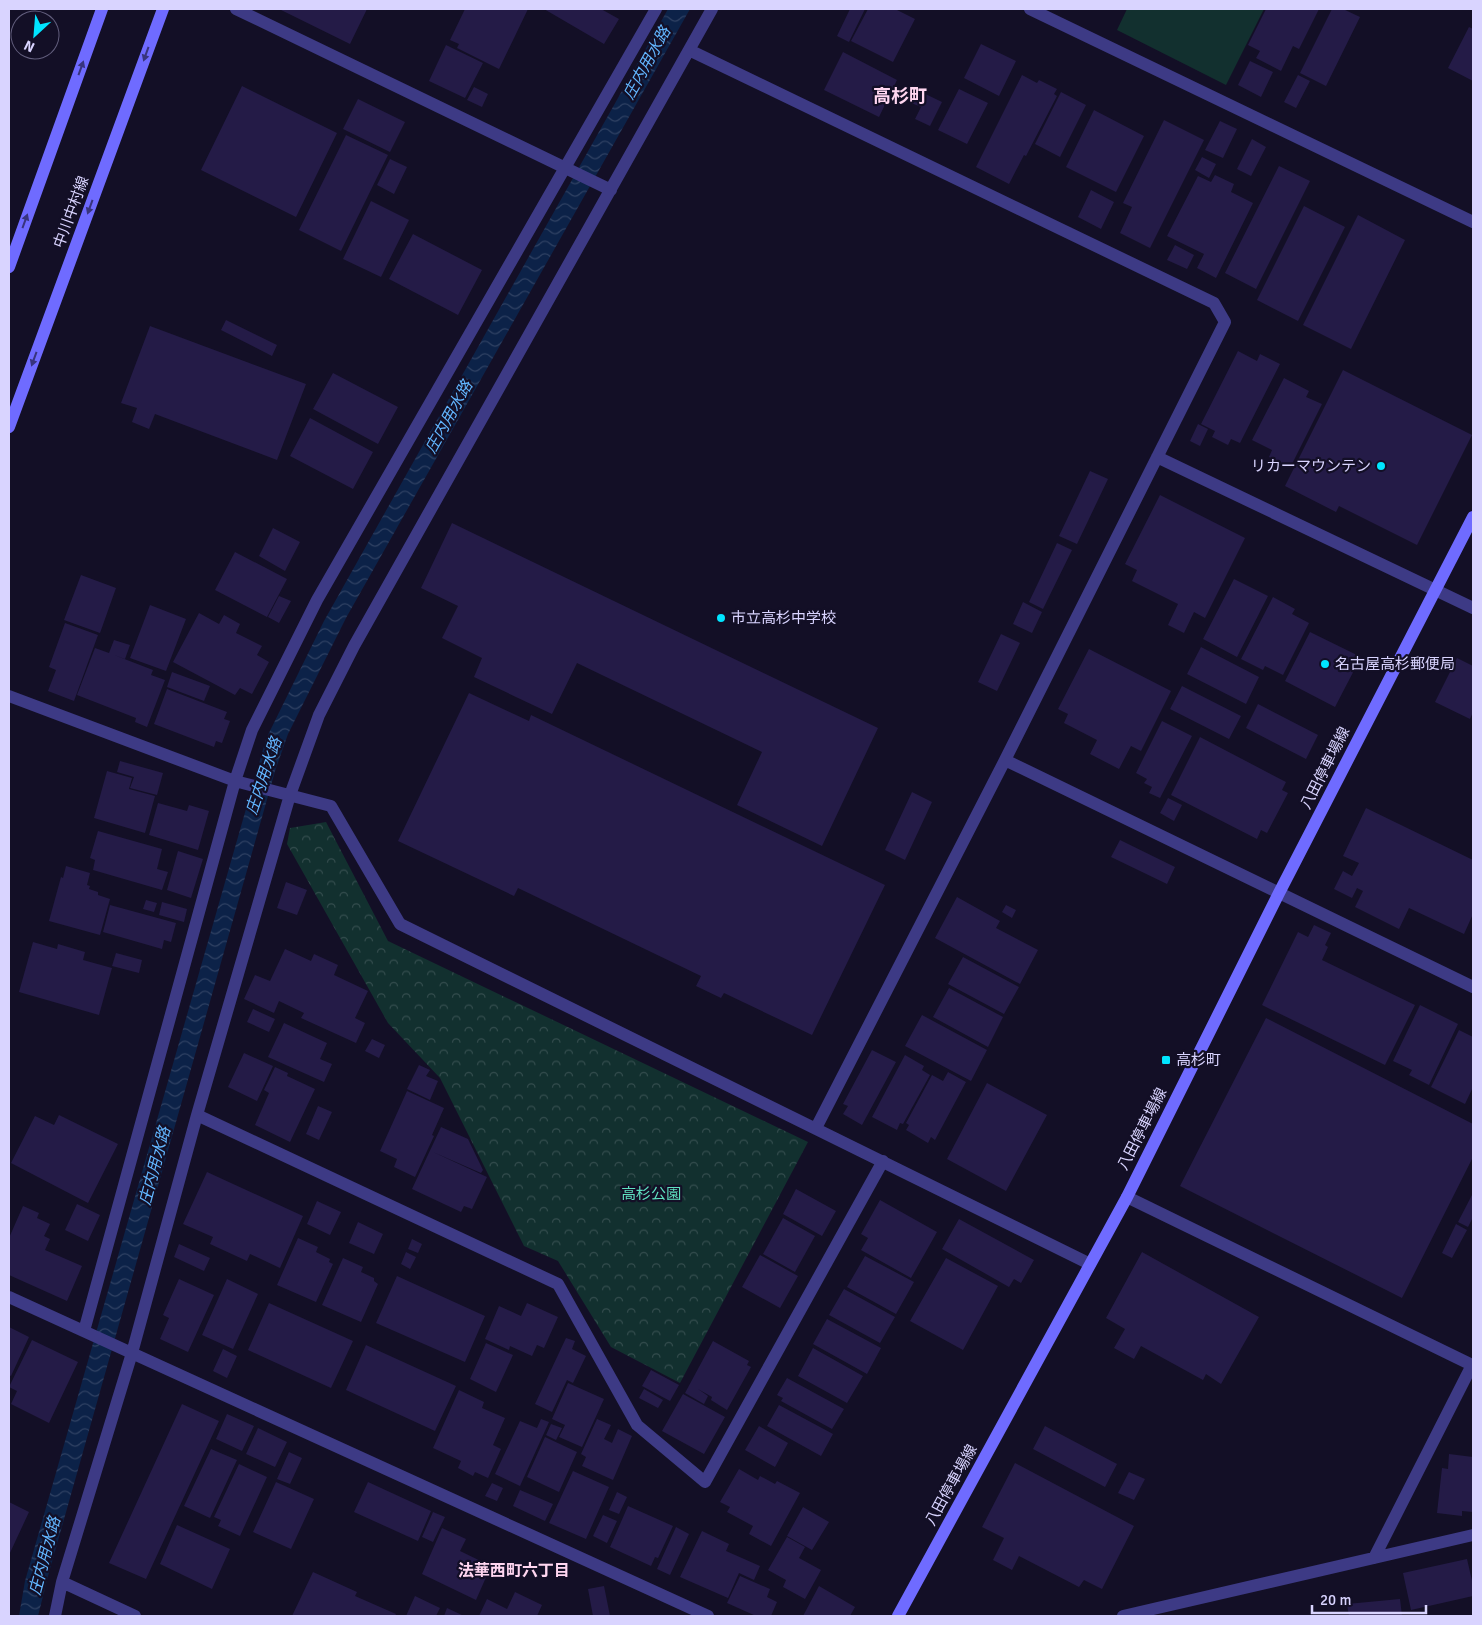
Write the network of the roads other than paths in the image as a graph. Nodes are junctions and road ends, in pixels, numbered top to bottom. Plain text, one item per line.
1 (102, 9) edge
2 (163, 9) edge
3 (236, 9) edge
4 (656, 9) edge
5 (712, 9) edge
6 (1030, 9) edge
7 (689, 50) junction
8 (567, 170) junction
9 (611, 190) junction
10 (1473, 222) edge
11 (9, 267) edge
12 (9, 427) edge
13 (1157, 457) junction
14 (1473, 517) edge
15 (1436, 590) junction
16 (1473, 608) edge
17 (9, 696) edge
18 (1005, 760) junction
19 (235, 781) junction
20 (290, 795) junction
21 (1279, 893) junction
22 (1473, 987) edge
23 (197, 1115) junction
24 (816, 1128) junction
25 (883, 1161) junction
26 (1127, 1197) junction
27 (1090, 1264) junction
28 (9, 1296) edge
29 (87, 1333) junction
30 (132, 1353) junction
31 (1473, 1535) edge
32 (1374, 1558) junction
33 (62, 1582) junction
34 (55, 1616) edge
35 (135, 1616) edge
36 (708, 1616) edge
37 (898, 1616) edge
38 (1123, 1616) edge

11 -> 1 main road
2 -> 12 main road, 中川中村線
3 - 8 street
4 - 8 street
5 - 7 street
6 - 10 street
7 - 9 street
7 - 13 street
8 - 9 street
8 - 19 street
9 - 20 street
13 - 15 street
13 - 18 street
14 - 15 main road, 八田停車場線
15 - 16 street
15 - 21 main road, 八田停車場線
17 - 19 street
18 - 21 street
18 - 24 street
19 - 20 street
19 - 29 street
20 - 23 street
20 - 24 street
21 - 22 street
21 - 26 main road, 八田停車場線
23 - 25 street
23 - 30 street
24 - 25 street
25 - 27 street
26 - 27 main road, 八田停車場線
26 - 32 street
27 - 37 main road, 八田停車場線
28 - 29 street
29 - 30 street
30 - 33 street
30 - 36 street
31 - 32 street
32 - 38 street
33 - 34 street
33 - 35 street

